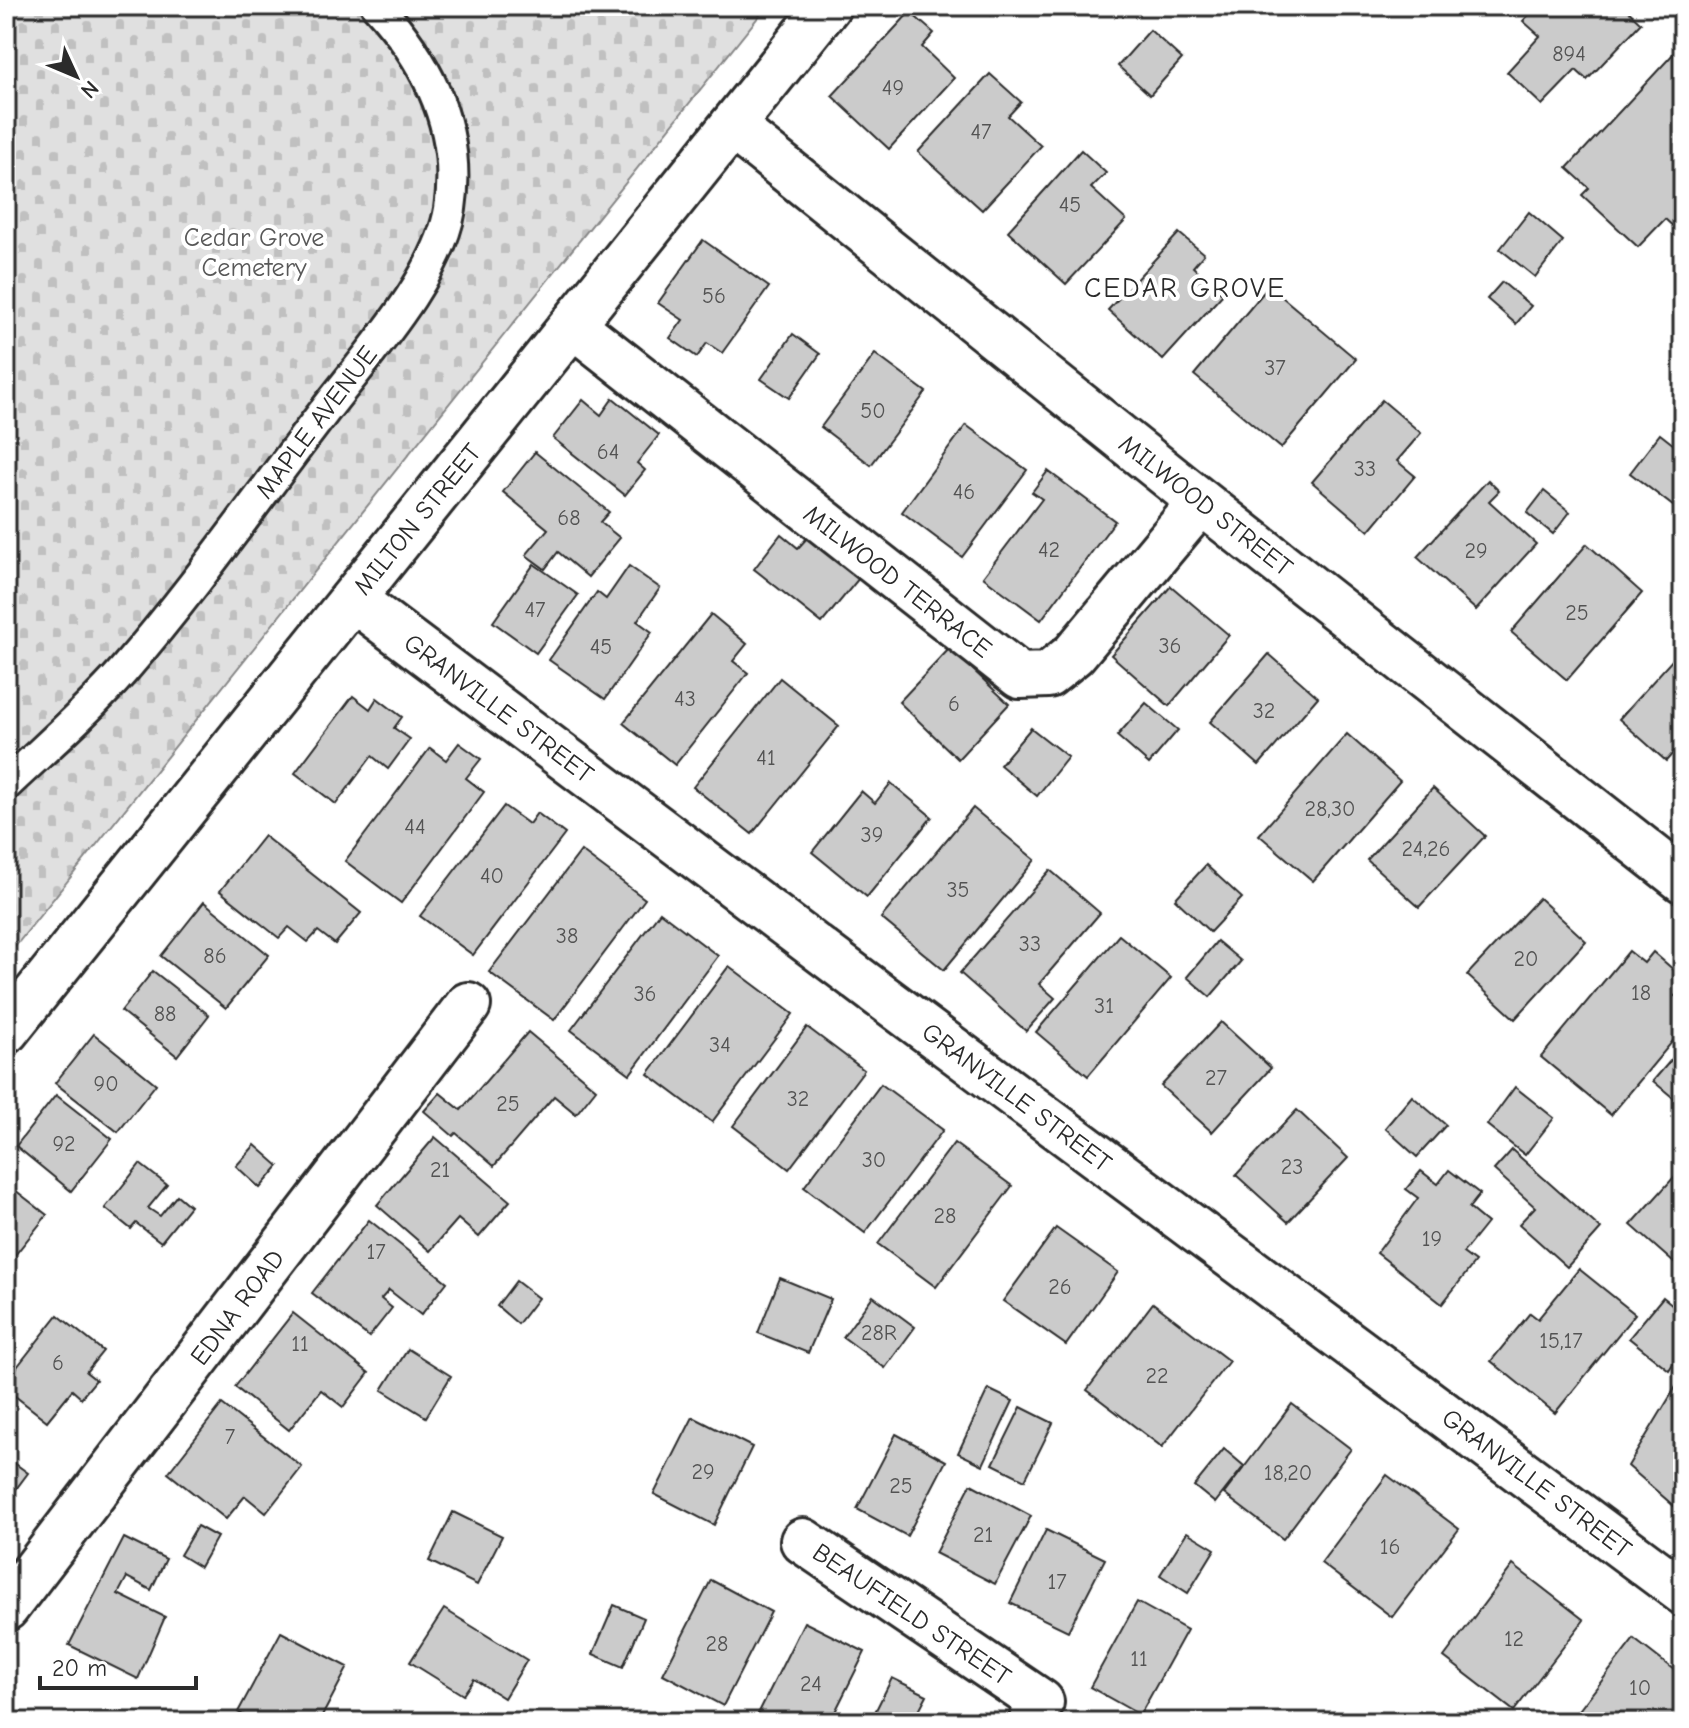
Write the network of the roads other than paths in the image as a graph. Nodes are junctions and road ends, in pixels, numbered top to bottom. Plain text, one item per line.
1 (377, 6) edge
2 (828, 6) edge
3 (732, 126) junction
4 (573, 325) junction
5 (1201, 502) junction
6 (353, 599) junction
7 (6, 785) edge
8 (1683, 880) edge
9 (468, 1005) dead end
10 (6, 1031) edge
11 (803, 1541) dead end
12 (1683, 1592) edge
13 (6, 1608) edge
14 (1031, 1722) edge

1 - 7 lane, MAPLE AVENUE
2 - 3 street, MILTON STREET
3 - 4 street, MILTON STREET
3 - 5 street, MILWOOD STREET
4 - 5 street, MILWOOD TERRACE
4 - 6 street, MILTON STREET
5 - 8 street, MILWOOD STREET
6 - 10 street, MILTON STREET
6 - 12 street, GRANVILLE STREET
9 - 13 street, EDNA ROAD
11 - 14 street, BEAUFIELD STREET

